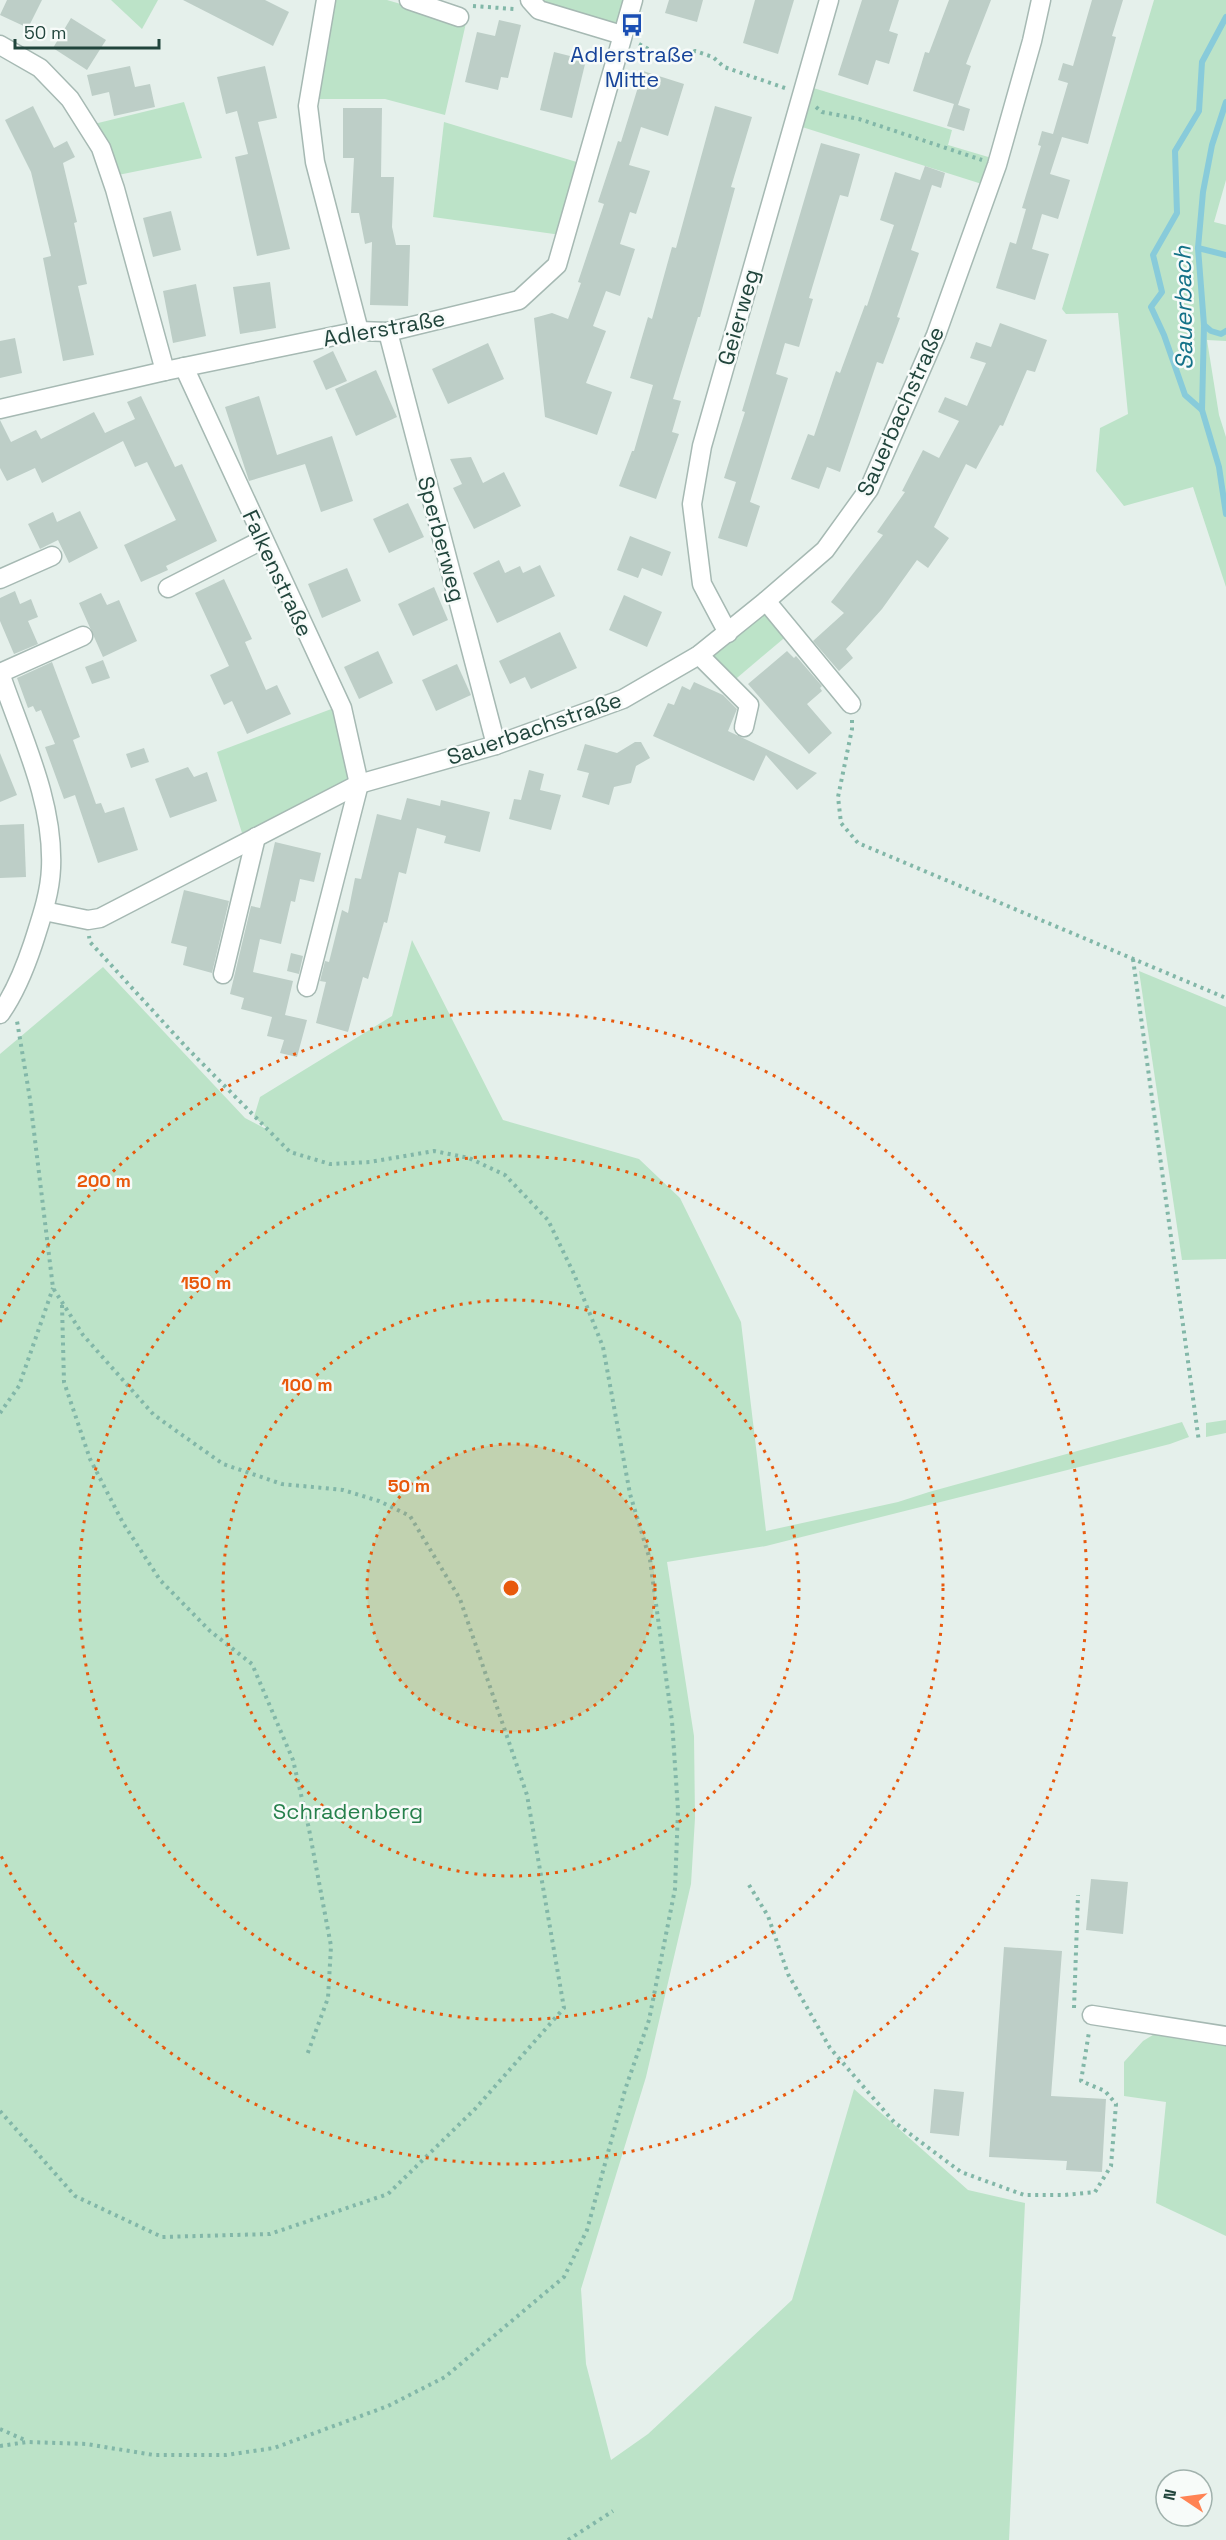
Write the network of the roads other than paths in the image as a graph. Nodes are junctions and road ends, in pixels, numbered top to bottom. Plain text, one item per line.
1 (326, 0) edge
2 (409, 0) edge
3 (633, 0) edge
4 (829, 0) edge
5 (1041, 0) edge
6 (535, 5) edge
7 (459, 17) road end
8 (622, 35) junction
9 (0, 45) edge
10 (359, 331) junction
11 (388, 332) junction
12 (183, 367) junction
13 (165, 371) junction
14 (0, 409) edge
15 (262, 540) junction
16 (52, 556) dead end
17 (0, 579) edge
18 (168, 588) dead end
19 (766, 601) junction
20 (728, 633) junction
21 (83, 636) dead end
22 (699, 655) junction
23 (0, 673) edge
24 (851, 704) road end
25 (744, 727) dead end
26 (496, 745) junction
27 (359, 784) junction
28 (256, 837) junction
29 (44, 911) junction
30 (224, 974) dead end
31 (307, 987) dead end
32 (0, 1014) edge
33 (1092, 2015) road end
34 (1226, 2036) edge

1 - 10 street
2 - 7 street
3 - 8 street, Adlerstraße
4 - 20 street, Geierweg
5 - 19 street, Sauerbachstraße
6 - 8 street
8 - 11 street, Adlerstraße
9 - 13 street
10 - 11 street, Adlerstraße
10 - 12 street, Adlerstraße
11 - 26 street, Sperberweg
12 - 13 street, Adlerstraße
12 - 15 street, Falkenstraße
13 - 14 street, Adlerstraße
15 - 18 street
15 - 27 street, Falkenstraße
16 - 17 street
19 - 20 street, Sauerbachstraße
19 - 24 street
20 - 22 street, Sauerbachstraße
21 - 23 street
22 - 25 street
22 - 26 street, Sauerbachstraße
23 - 29 street
26 - 27 street, Sauerbachstraße
27 - 28 street, Sauerbachstraße
27 - 31 street
28 - 29 street, Sauerbachstraße
28 - 30 street
29 - 32 street
33 - 34 street

